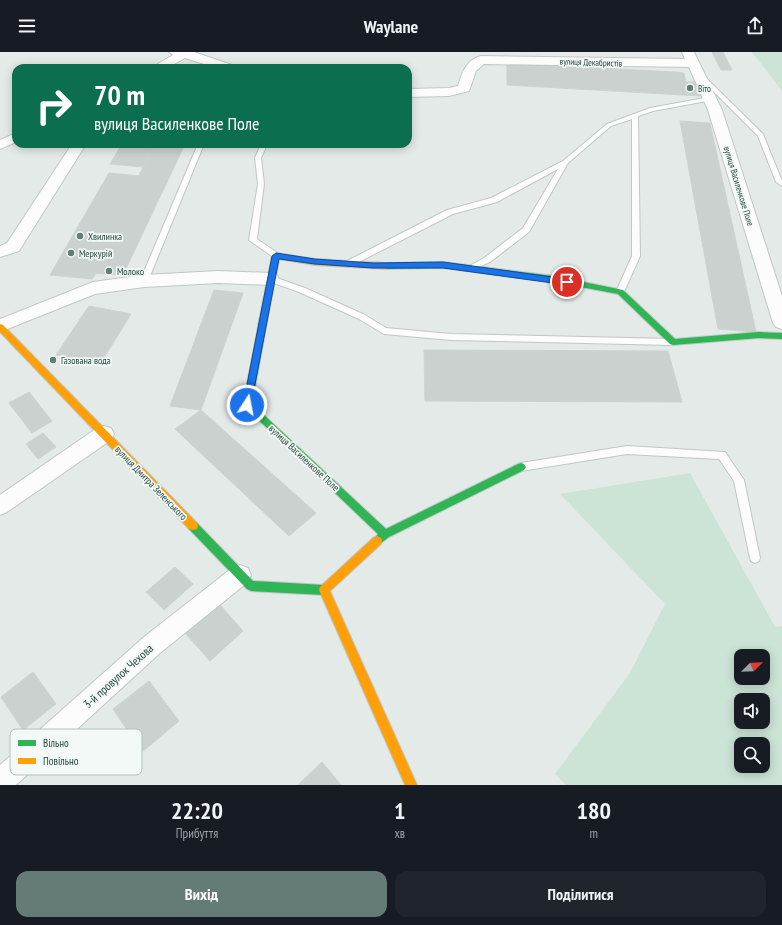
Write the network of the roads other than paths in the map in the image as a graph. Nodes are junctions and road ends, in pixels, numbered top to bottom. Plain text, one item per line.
1 (183, 53) edge
2 (164, 64) edge
3 (211, 64) edge
4 (694, 64) edge
5 (412, 93) edge
6 (710, 99) junction
7 (634, 116) junction
8 (12, 139) edge
9 (0, 145) edge
10 (76, 148) edge
11 (198, 148) edge
12 (262, 148) edge
13 (565, 162) junction
14 (782, 184) edge
15 (0, 252) edge
16 (276, 256) junction
17 (348, 264) junction
18 (470, 268) junction
19 (271, 279) junction
20 (144, 281) junction
21 (620, 292) junction
22 (782, 323) edge
23 (0, 327) edge
24 (782, 336) edge
25 (673, 342) junction
26 (104, 434) junction
27 (521, 467) joint
28 (0, 506) edge
29 (385, 534) junction
30 (755, 558) dead end
31 (240, 574) junction
32 (324, 590) junction
33 (59, 729) edge
34 (10, 773) edge
35 (0, 782) edge
36 (411, 785) edge

1 - 2 street
1 - 3 street
4 - 5 street, вулиця Декабристів
4 - 6 street, вулиця Василенкове Поле
4 - 14 lane
6 - 7 lane
6 - 22 street, вулиця Василенкове Поле
7 - 13 lane
7 - 21 lane
8 - 9 street
10 - 15 street
11 - 20 lane
12 - 16 lane
13 - 17 lane
13 - 18 lane
16 - 17 street
16 - 19 street, вулиця Василенкове Поле
17 - 18 street
18 - 21 street
19 - 20 street
19 - 25 lane
19 - 29 street, вулиця Василенкове Поле
20 - 23 street
21 - 25 street
23 - 26 street, вулиця Дмитра Зеленського
24 - 25 street
26 - 28 street
26 - 31 street, вулиця Дмитра Зеленського
27 - 29 street
27 - 30 lane
29 - 32 street
31 - 32 street, вулиця Дмитра Зеленського
31 - 33 street, 3-й провулок Чехова
32 - 36 street
34 - 35 street, 3-й провулок Чехова

